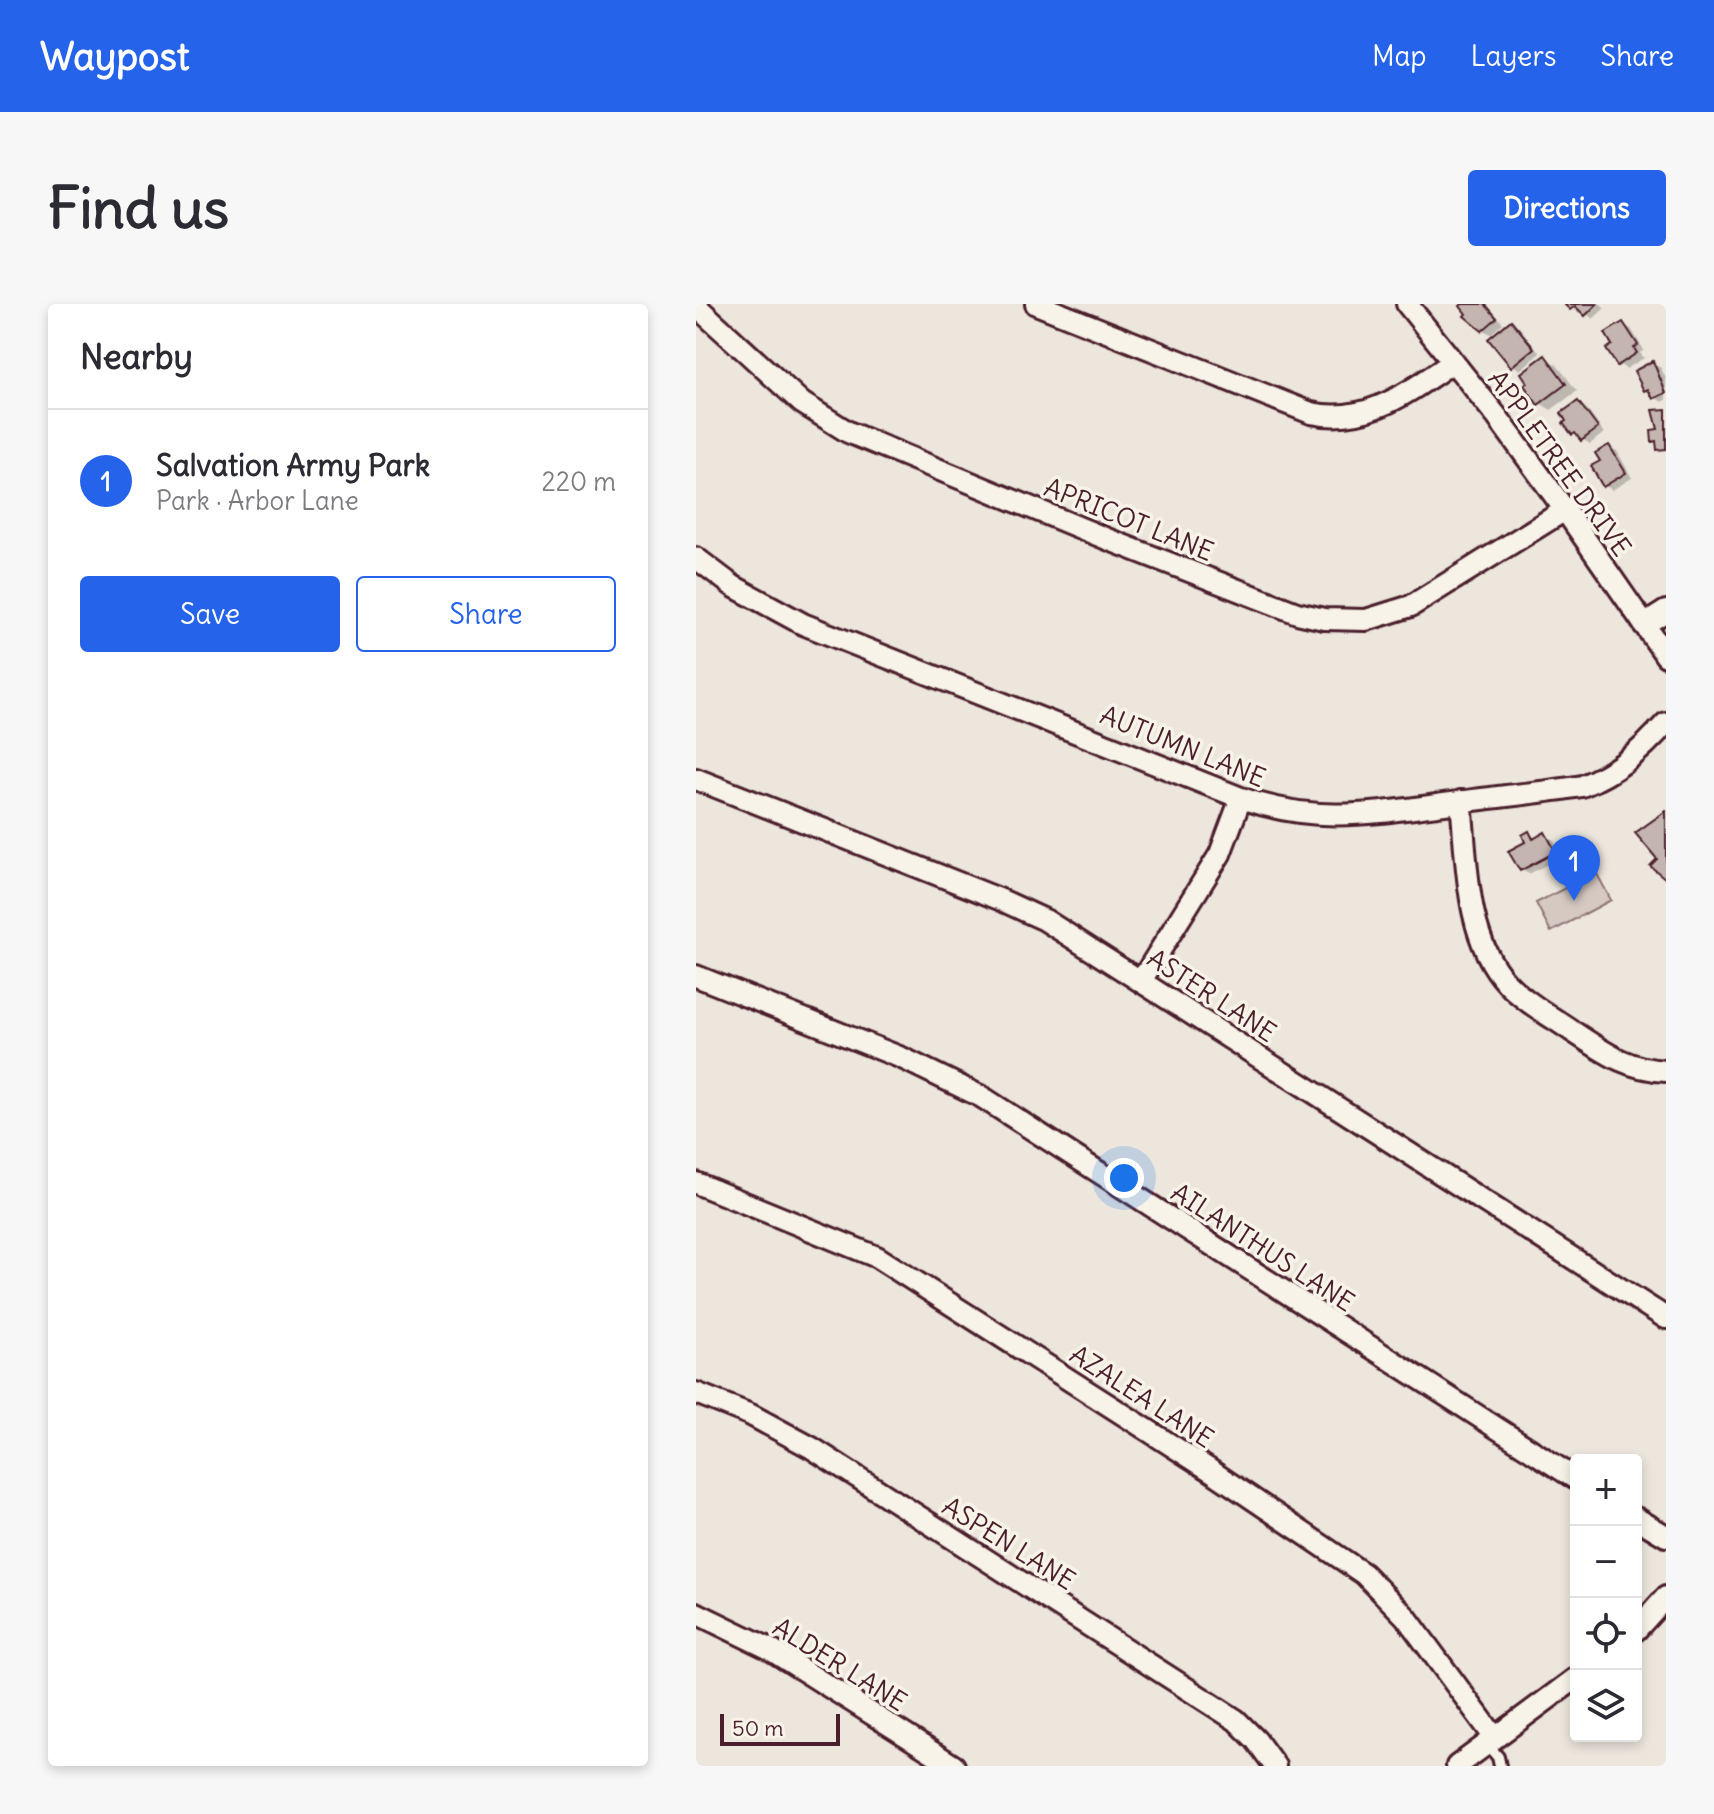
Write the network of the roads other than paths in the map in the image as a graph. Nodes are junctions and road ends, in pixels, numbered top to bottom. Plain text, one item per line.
1 (1036, 304) edge
2 (1407, 304) edge
3 (696, 306) edge
4 (1453, 362) junction
5 (1565, 510) junction
6 (696, 558) edge
7 (1666, 611) edge
8 (1644, 625) junction
9 (1666, 656) edge
10 (1666, 723) edge
11 (696, 779) edge
12 (1241, 798) junction
13 (1461, 801) junction
14 (696, 976) edge
15 (1141, 981) junction
16 (1666, 1071) edge
17 (696, 1183) edge
18 (1666, 1318) edge
19 (696, 1393) edge
20 (1570, 1475) edge
21 (1642, 1522) edge
22 (1666, 1536) edge
23 (1666, 1597) edge
24 (696, 1613) edge
25 (1642, 1623) edge
26 (1570, 1682) edge
27 (1491, 1741) junction
28 (954, 1766) edge
29 (1275, 1766) edge
30 (1457, 1766) edge
31 (1500, 1766) edge

1 - 4 street
2 - 4 street, APPLETREE DRIVE
3 - 5 street, APRICOT LANE
4 - 5 street, APPLETREE DRIVE
5 - 8 street, APPLETREE DRIVE
6 - 12 street, AUTUMN LANE
7 - 8 street
8 - 9 street, APPLETREE DRIVE
10 - 13 street, AUTUMN LANE
11 - 15 street, ASTER LANE
12 - 13 street, AUTUMN LANE
12 - 15 street
13 - 16 street
14 - 20 street, AILANTHUS LANE
15 - 18 street, ASTER LANE
17 - 27 street, AZALEA LANE
19 - 29 street, ASPEN LANE
21 - 22 street
23 - 25 street
24 - 28 street, ALDER LANE
26 - 27 street
27 - 30 street
27 - 31 lane

